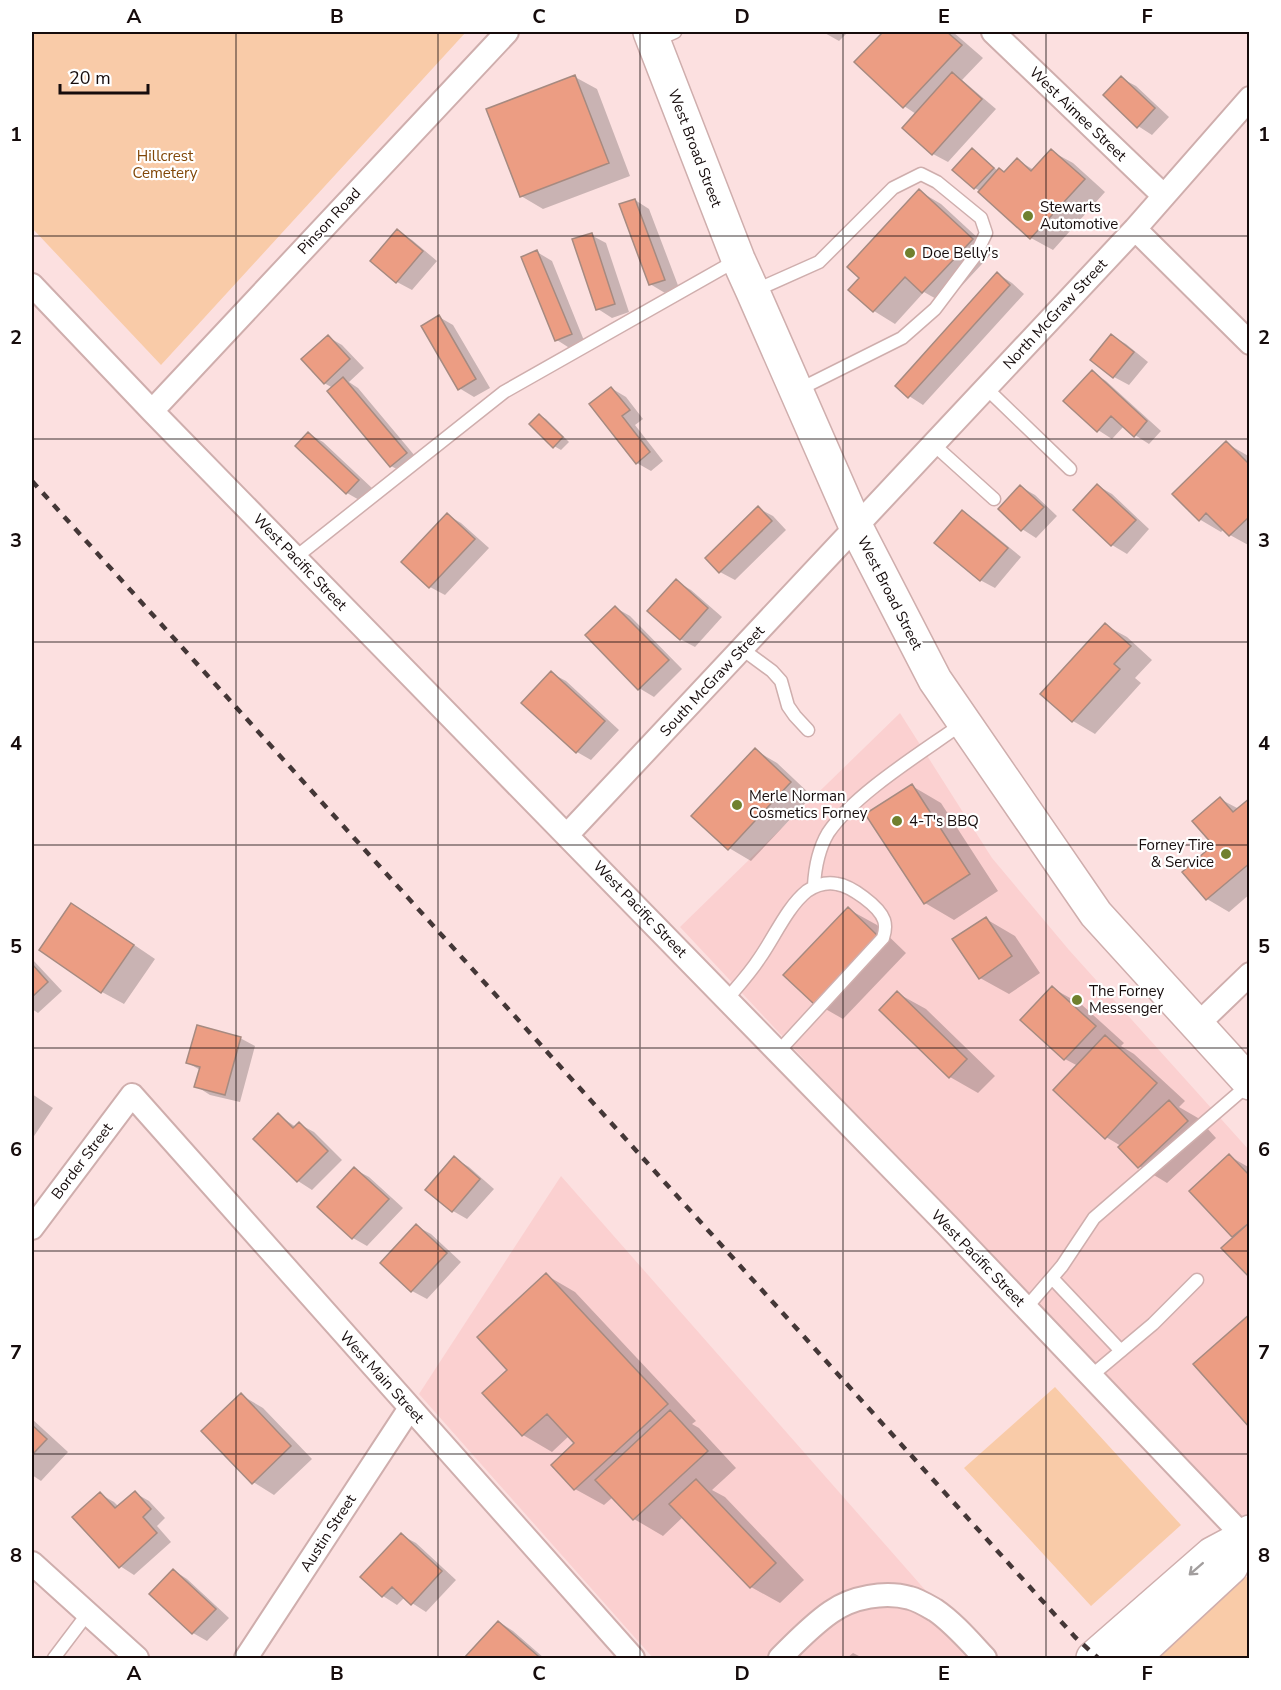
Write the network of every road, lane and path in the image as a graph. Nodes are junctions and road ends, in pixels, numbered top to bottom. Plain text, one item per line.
1 (507, 32) edge
2 (993, 32) edge
3 (660, 35) edge
4 (1250, 98) edge
5 (1164, 196) junction
6 (1135, 229) junction
7 (738, 259) junction
8 (32, 285) edge
9 (753, 292) junction
10 (1250, 343) edge
11 (986, 388) junction
12 (796, 391) junction
13 (152, 411) junction
14 (933, 444) junction
15 (1070, 469) dead end
16 (994, 499) dead end
17 (856, 527) junction
18 (296, 557) junction
19 (742, 648) junction
20 (964, 723) junction
21 (808, 730) dead end
22 (567, 835) junction
23 (814, 886) junction
24 (1250, 974) edge
25 (727, 999) junction
26 (1196, 1026) junction
27 (778, 1052) junction
28 (1250, 1083) edge
29 (132, 1095) joint
30 (32, 1228) edge
31 (1052, 1278) junction
32 (1197, 1280) dead end
33 (1026, 1308) junction
34 (1120, 1351) junction
35 (1090, 1376) junction
36 (410, 1408) junction
37 (1248, 1537) edge
38 (32, 1563) edge
39 (88, 1613) junction
40 (1095, 1657) edge
41 (54, 1659) edge
42 (137, 1659) edge
43 (246, 1659) edge
44 (633, 1659) edge
45 (780, 1659) edge
46 (985, 1659) edge
47 (1133, 1659) edge

1 - 13 street, Pinson Road
2 - 5 street, West Aimee Street
3 - 7 main road, West Broad Street
4 - 5 street, North McGraw Street
5 - 6 street, North McGraw Street
6 - 10 street
6 - 11 street, North McGraw Street
7 - 9 main road, West Broad Street
7 - 18 lane
8 - 13 street, West Pacific Street
9 - 12 main road, West Broad Street
9 - 12 lane
11 - 14 street, North McGraw Street
11 - 15 lane
12 - 17 main road, West Broad Street
13 - 18 street, West Pacific Street
14 - 16 lane
14 - 17 street, North McGraw Street
17 - 19 street, South McGraw Street
17 - 20 main road, West Broad Street
18 - 22 street, West Pacific Street
19 - 21 lane
19 - 22 street, South McGraw Street
20 - 23 lane
20 - 26 main road, West Broad Street
22 - 25 street, West Pacific Street
23 - 25 lane
23 - 27 lane
24 - 26 street
25 - 27 street, West Pacific Street
26 - 28 main road, West Broad Street
27 - 33 street, West Pacific Street
28 - 31 lane
29 - 30 street, Border Street
29 - 36 street, West Main Street
31 - 33 lane
31 - 34 lane
32 - 34 lane
33 - 35 street, West Pacific Street
34 - 35 lane
35 - 37 street, West Pacific Street
36 - 43 street, Austin Street
36 - 44 street, West Main Street
37 -> 40 main road
37 - 47 main road
38 - 39 street
39 - 41 lane
39 - 42 street
45 - 46 street

